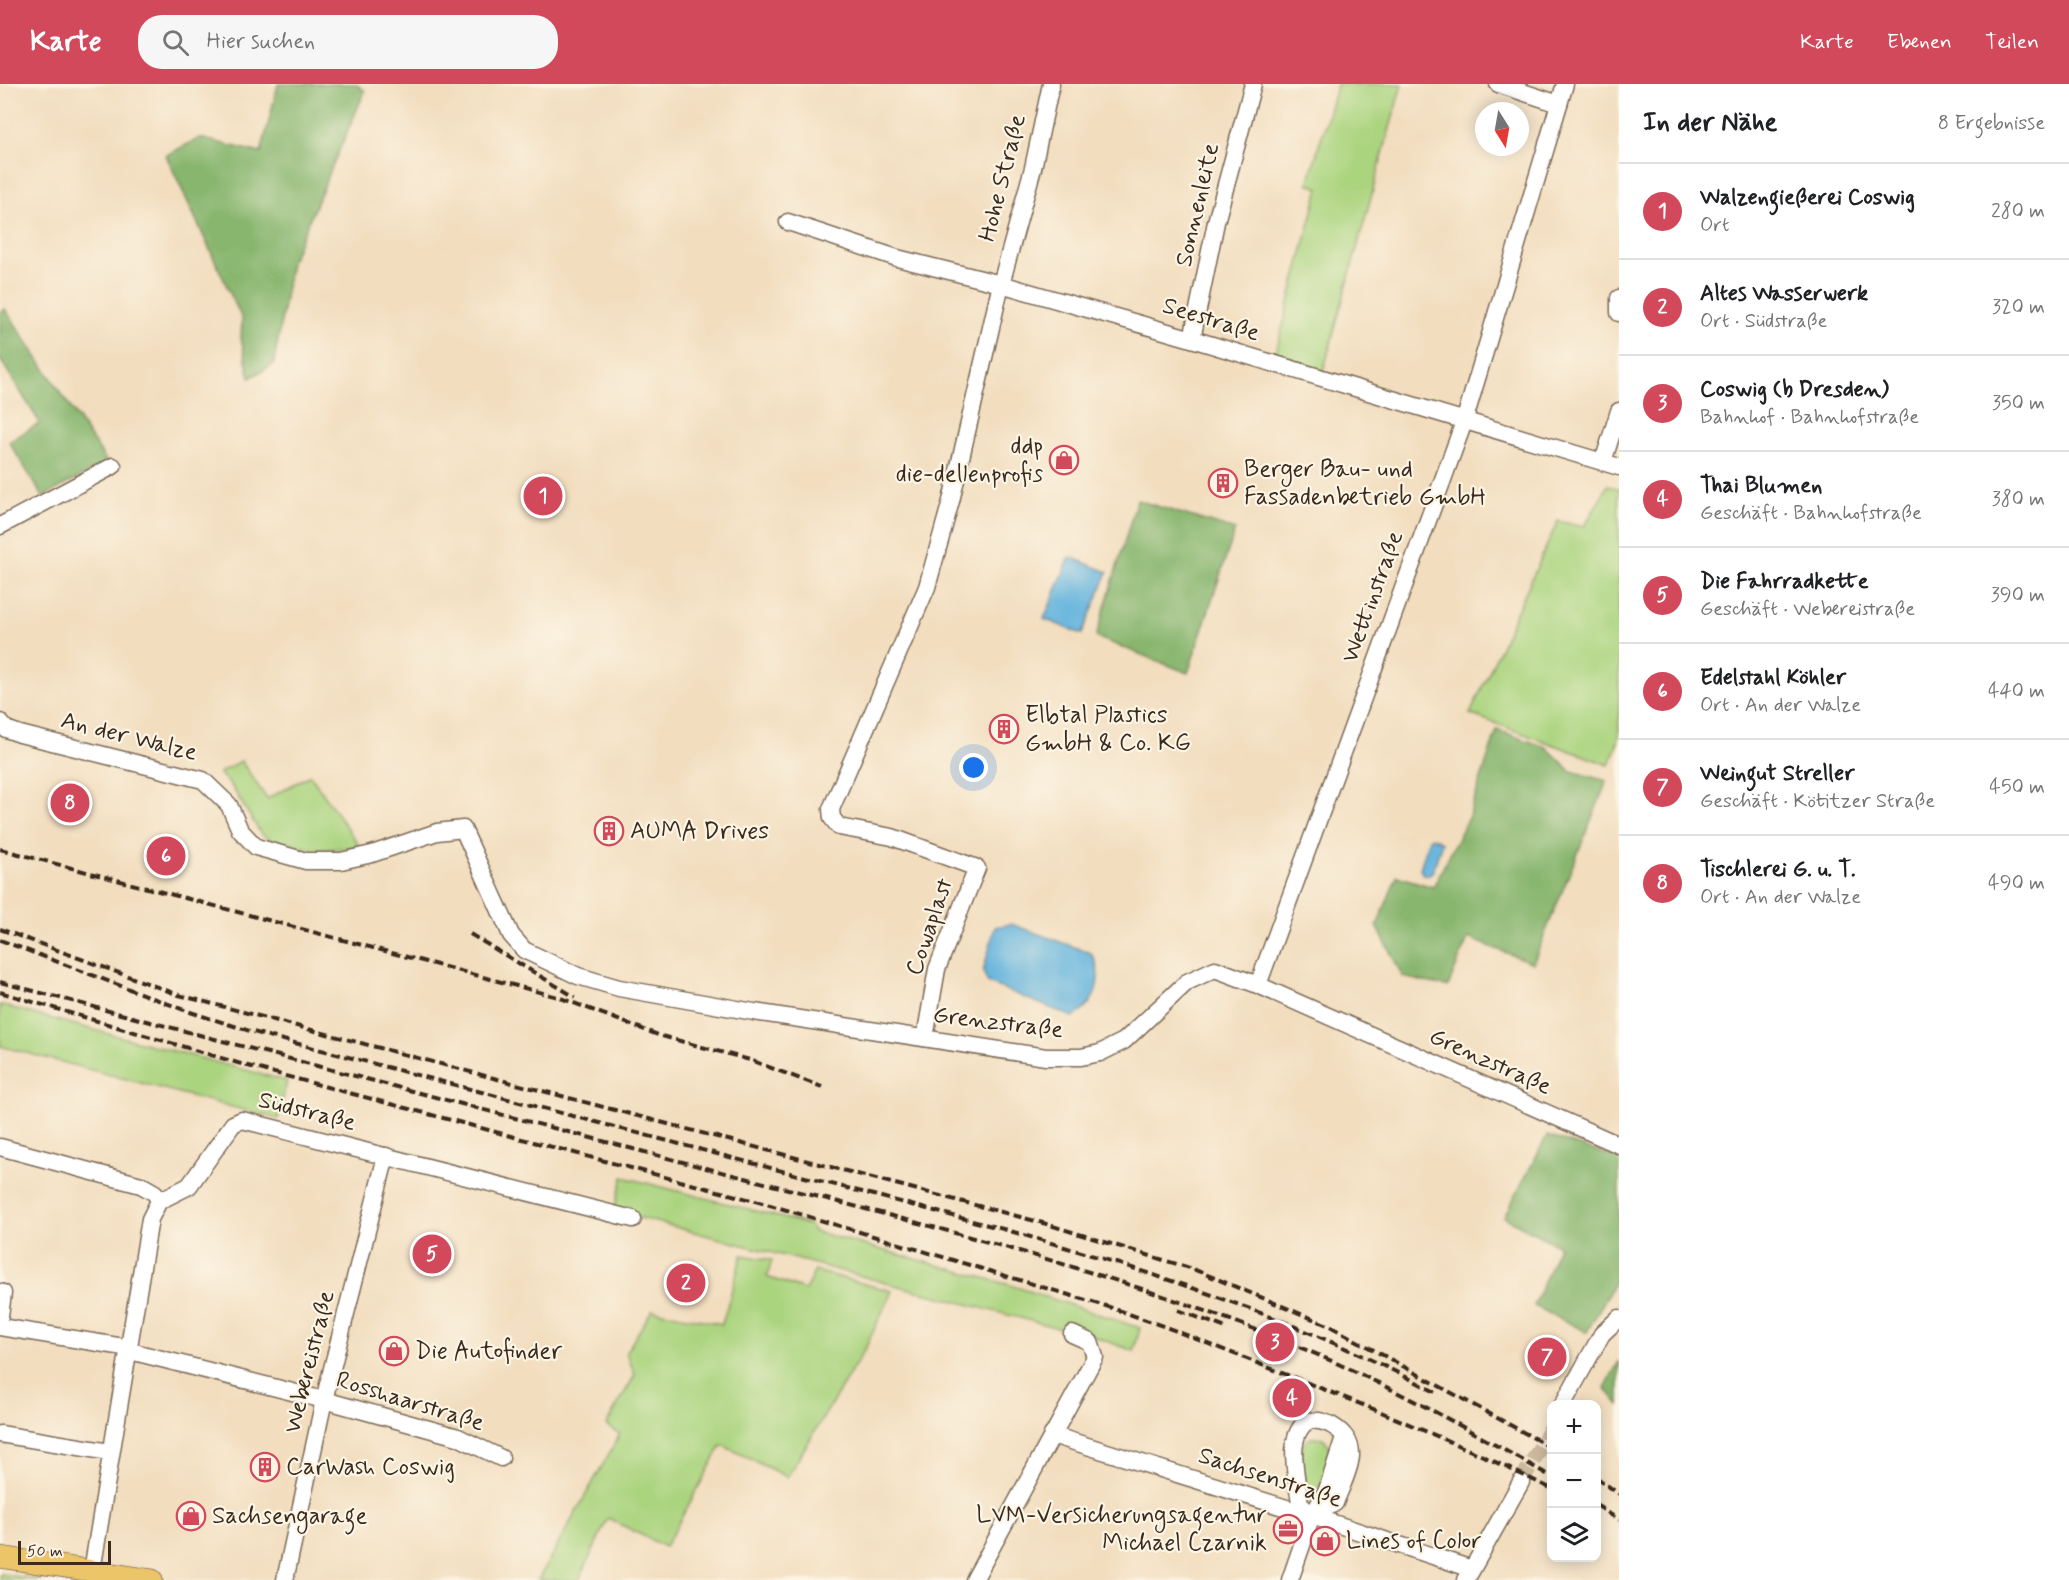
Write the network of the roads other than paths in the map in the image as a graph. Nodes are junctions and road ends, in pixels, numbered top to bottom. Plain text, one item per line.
1 (1051, 84) edge
2 (1253, 84) edge
3 (1498, 84) edge
4 (1565, 84) edge
5 (1559, 104) junction
6 (788, 222) dead end
7 (1001, 284) junction
8 (1619, 298) edge
9 (1619, 313) edge
10 (1192, 339) junction
11 (1619, 411) edge
12 (1464, 422) junction
13 (1603, 462) junction
14 (113, 466) dead end
15 (1619, 467) edge
16 (0, 526) edge
17 (0, 722) edge
18 (463, 829) joint
19 (976, 868) joint
20 (1258, 985) junction
21 (925, 1038) junction
22 (1619, 1145) edge
23 (0, 1147) edge
24 (386, 1156) junction
25 (159, 1201) junction
26 (633, 1219) dead end
27 (0, 1292) edge
28 (0, 1316) edge
29 (1619, 1318) edge
30 (0, 1327) edge
31 (1072, 1334) dead end
32 (130, 1350) junction
33 (324, 1400) junction
34 (1565, 1400) edge
35 (0, 1434) edge
36 (1052, 1435) junction
37 (110, 1452) junction
38 (501, 1458) dead end
39 (1521, 1482) tunnel mouth
40 (1312, 1516) junction
41 (0, 1557) edge
42 (92, 1571) junction
43 (1469, 1575) edge
44 (152, 1580) edge
45 (285, 1580) edge
46 (974, 1580) edge
47 (1290, 1580) edge

1 - 7 street, Hohe Straße
2 - 10 street, Sonnenleite
3 - 5 street
4 - 5 street, Wettinstraße
5 - 12 street, Wettinstraße
6 - 7 street, Seestraße
7 - 10 street, Seestraße
7 - 19 street, Hohe Straße
8 - 9 street
10 - 12 street, Seestraße
11 - 13 street
12 - 13 street, Seestraße
12 - 20 street, Wettinstraße
13 - 15 street, Seestraße
14 - 16 street
17 - 18 street, An der Walze
18 - 21 street, Grenzstraße
19 - 21 street, Cowaplast
20 - 21 street, Grenzstraße
20 - 22 street, Grenzstraße
23 - 25 street
24 - 25 street, Südstraße
24 - 26 street, Südstraße
24 - 33 street, Webereistraße
25 - 32 street
27 - 28 street
29 - 34 street
30 - 32 street, Rosshaarstraße
31 - 36 street
32 - 33 street, Rosshaarstraße
32 - 37 street
33 - 38 street, Rosshaarstraße
33 - 45 street, Webereistraße
35 - 37 street
36 - 40 street, Sachsenstraße
36 - 46 street
37 - 42 street
39 - 43 street
40 - 40 street
40 - 43 street, Sachsenstraße
40 - 47 street
41 - 42 main road
42 - 44 main road

